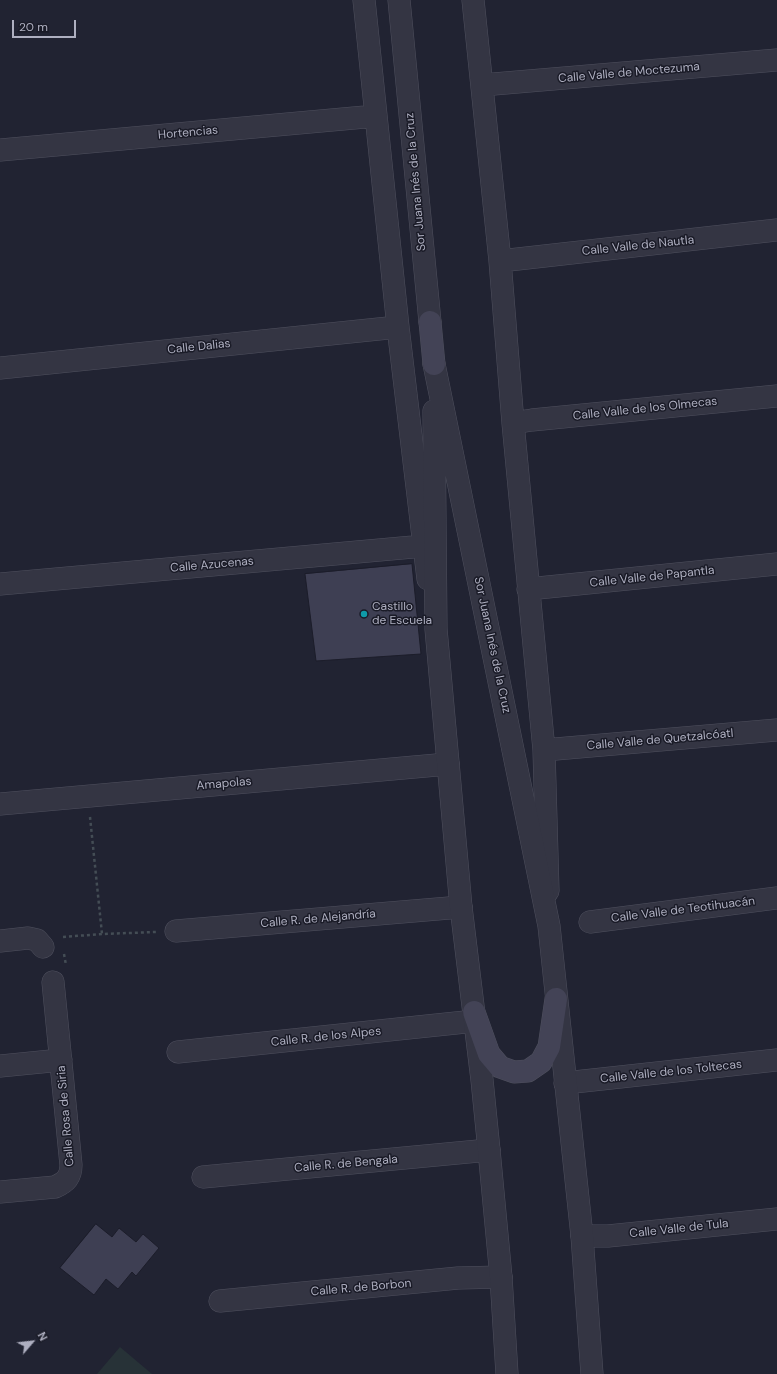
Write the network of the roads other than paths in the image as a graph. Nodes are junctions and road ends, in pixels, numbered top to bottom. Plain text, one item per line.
1 (364, 0) edge
2 (399, 0) edge
3 (473, 0) edge
4 (777, 60) edge
5 (482, 85) junction
6 (376, 116) junction
7 (0, 150) edge
8 (777, 230) edge
9 (500, 261) junction
10 (430, 322) joint
11 (398, 327) junction
12 (434, 364) junction
13 (0, 368) edge
14 (777, 396) edge
15 (513, 423) junction
16 (424, 546) junction
17 (777, 564) edge
18 (0, 584) edge
19 (528, 589) junction
20 (436, 629) junction
21 (777, 730) edge
22 (544, 750) junction
23 (448, 764) junction
24 (0, 804) edge
25 (777, 898) edge
26 (461, 907) junction
27 (590, 922) dead end
28 (549, 926) junction
29 (176, 931) road end
30 (0, 941) edge
31 (40, 943) road end
32 (53, 982) dead end
33 (556, 999) junction
34 (474, 1017) junction
35 (178, 1052) dead end
36 (61, 1060) junction
37 (777, 1060) edge
38 (0, 1066) edge
39 (565, 1083) junction
40 (489, 1150) junction
41 (203, 1177) dead end
42 (0, 1192) edge
43 (777, 1219) edge
44 (582, 1236) junction
45 (501, 1277) junction
46 (220, 1301) dead end
47 (507, 1374) edge
48 (592, 1374) edge

1 - 6 street
2 - 10 street, Sor Juana Inés de la Cruz
3 - 5 street
4 - 5 street, Calle Valle de Moctezuma
5 - 9 street
6 - 7 street, Hortencias
6 - 11 street
8 - 9 street, Calle Valle de Nautla
9 - 15 street
10 - 12 main road, Sor Juana Inés de la Cruz
11 - 13 street, Calle Dalias
11 - 16 street
12 - 20 street, Sor Juana Inés de la Cruz
12 - 28 street, Sor Juana Inés de la Cruz
14 - 15 street, Calle Valle de los Olmecas
15 - 19 street
16 - 18 street, Calle Azucenas
16 - 20 street
17 - 19 street, Calle Valle de Papantla
19 - 22 street
20 - 23 street
21 - 22 street, Calle Valle de Quetzalcóatl
22 - 28 street
23 - 24 street, Amapolas
23 - 26 street
25 - 27 street, Calle Valle de Teotihuacán
26 - 29 street, Calle R. de Alejandría
26 - 34 street
28 - 33 street
30 - 31 street
32 - 36 street, Calle Rosa de Siria
33 - 34 main road
33 - 39 street
34 - 35 street, Calle R. de los Alpes
34 - 40 street
36 - 38 street
36 - 42 street, Calle Rosa de Siria
37 - 39 street, Calle Valle de los Toltecas
39 - 44 street
40 - 41 street, Calle R. de Bengala
40 - 45 street
43 - 44 street, Calle Valle de Tula
44 - 48 street
45 - 46 street, Calle R. de Borbon
45 - 47 street

